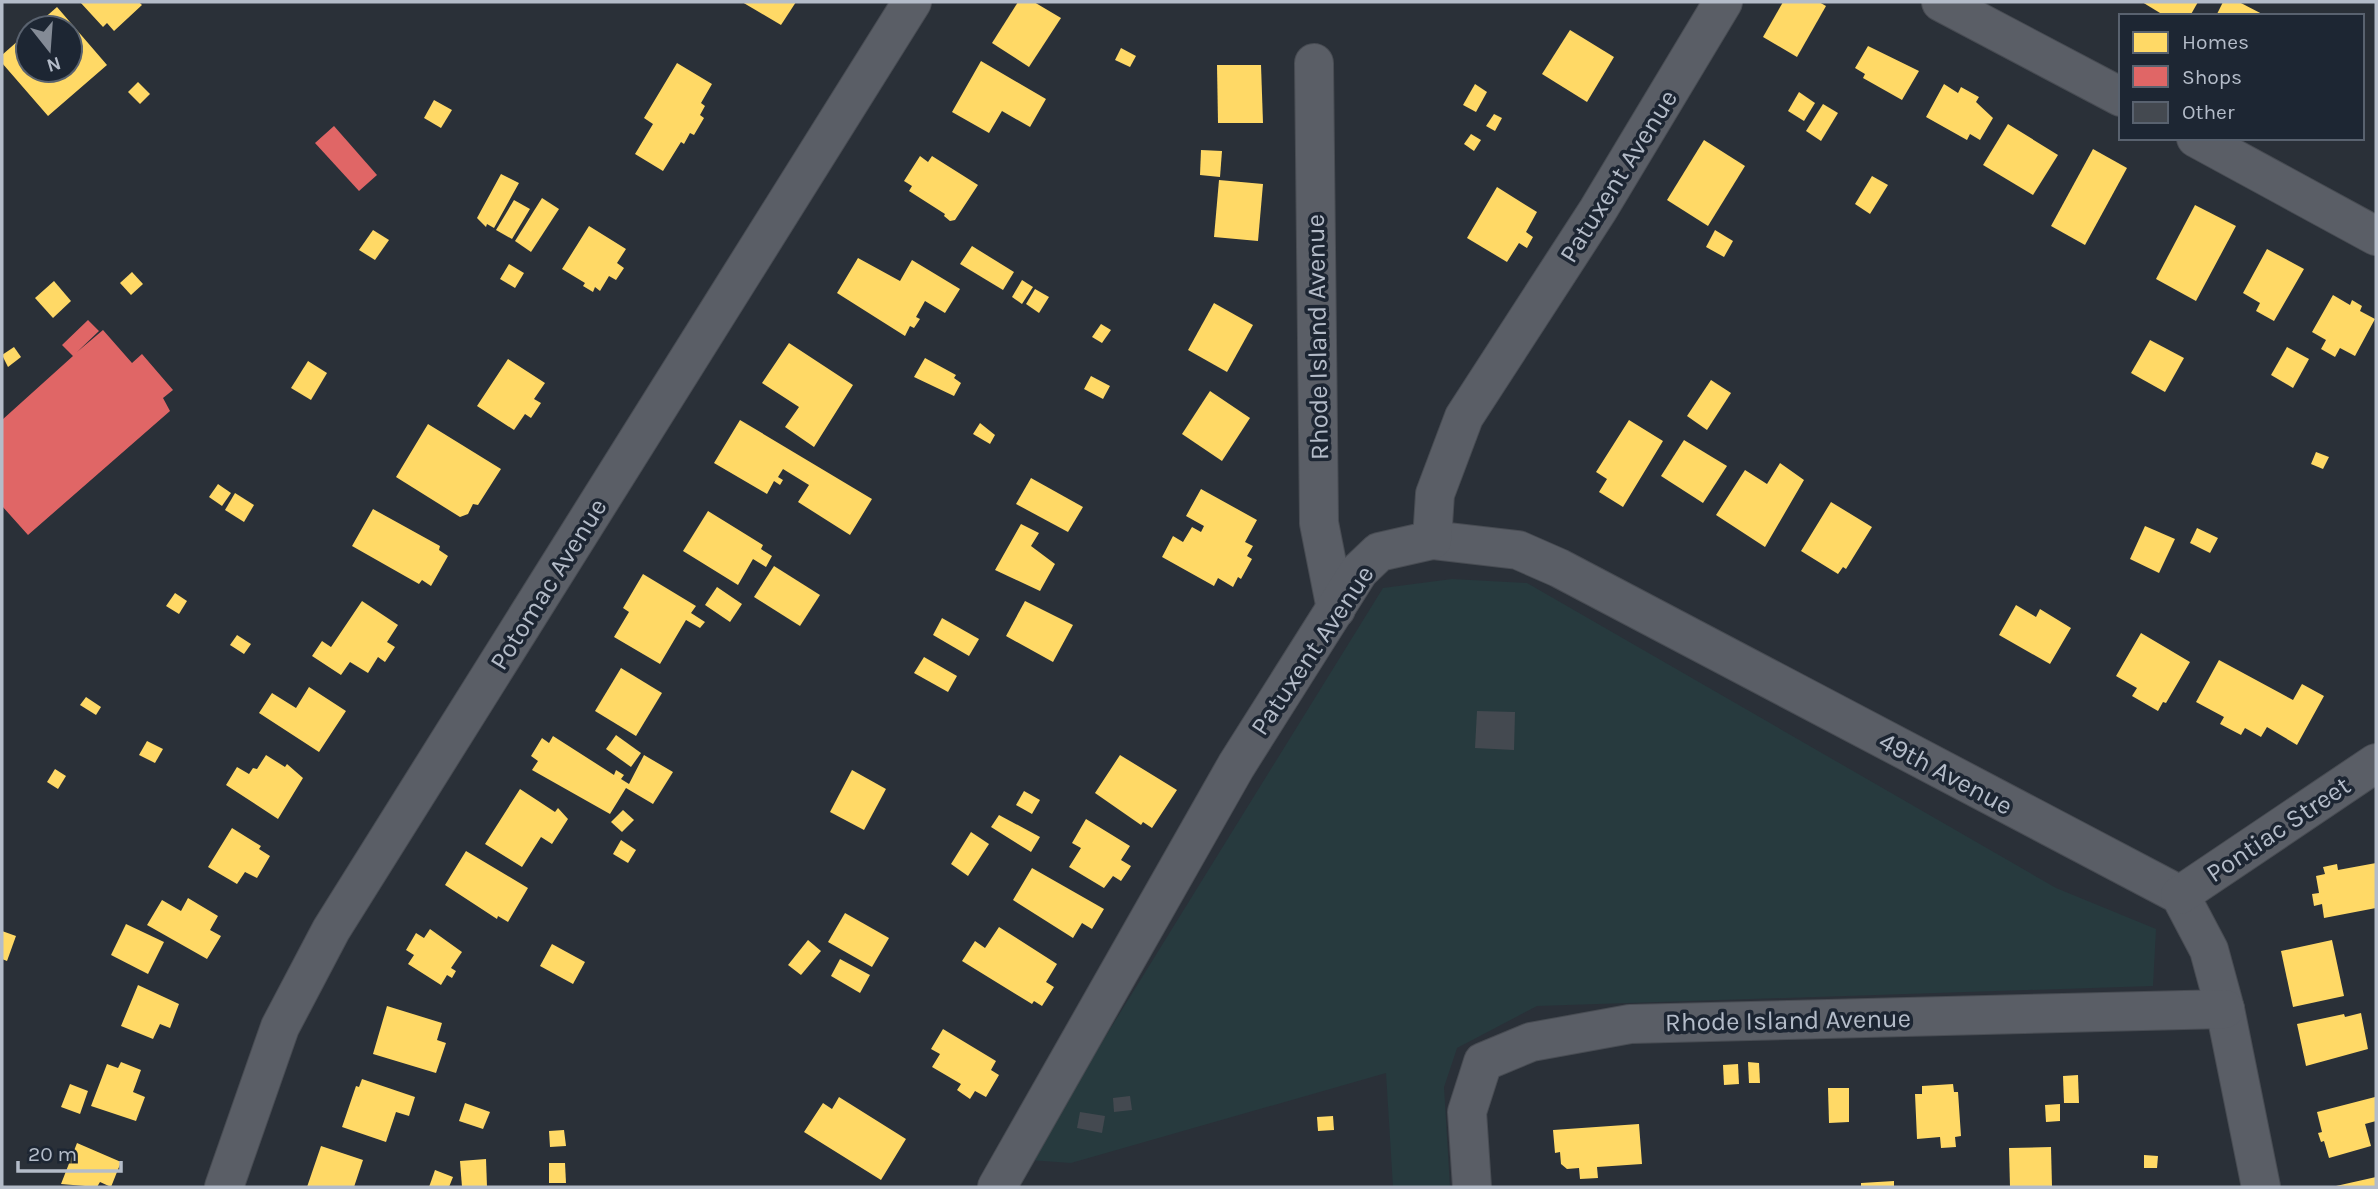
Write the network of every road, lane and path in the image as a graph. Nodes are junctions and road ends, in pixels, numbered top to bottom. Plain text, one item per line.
1 (912, 2) edge
2 (1723, 2) edge
3 (1941, 2) edge
4 (1314, 64) dead end
5 (2119, 96) edge
6 (2200, 140) edge
7 (2376, 236) edge
8 (1432, 540) junction
9 (1336, 609) junction
10 (2376, 763) edge
11 (2180, 895) junction
12 (2225, 1009) junction
13 (224, 1187) edge
14 (997, 1187) edge
15 (1472, 1187) edge
16 (2261, 1187) edge

1 - 13 street, Potomac Avenue
2 - 8 street, Patuxent Avenue
3 - 5 street
4 - 9 street, Rhode Island Avenue
6 - 7 street
8 - 9 street, Patuxent Avenue
8 - 11 street, 49th Avenue
9 - 14 street, Patuxent Avenue
10 - 11 street, Pontiac Street
11 - 12 street
12 - 15 street, Rhode Island Avenue
12 - 16 street

